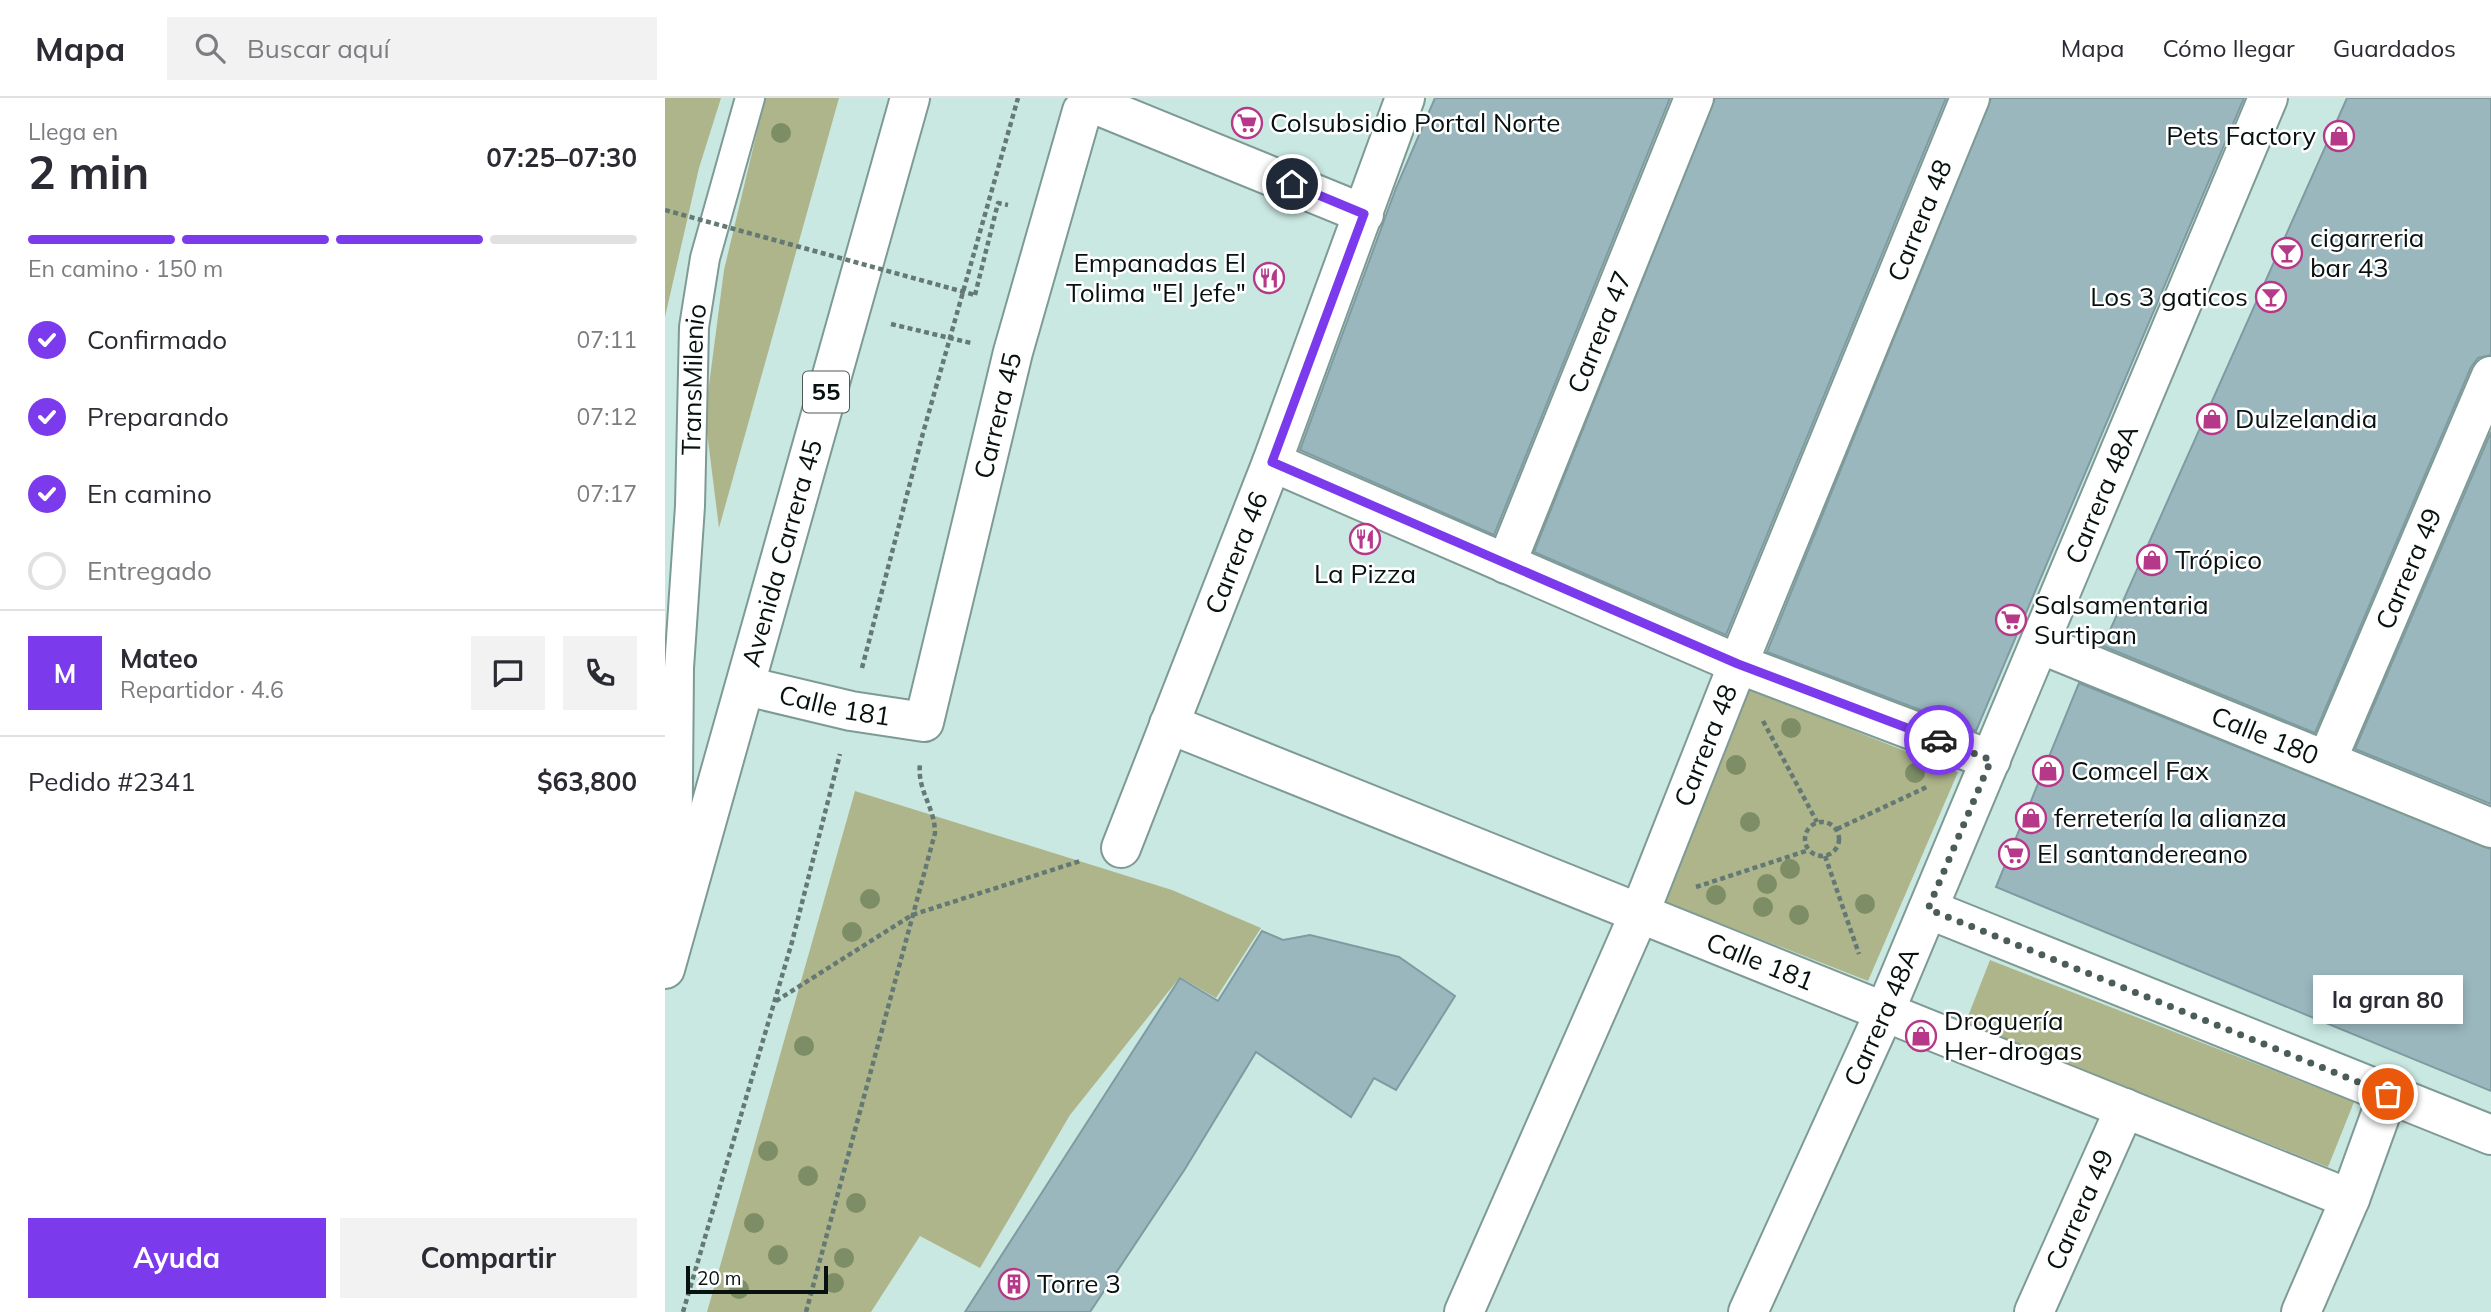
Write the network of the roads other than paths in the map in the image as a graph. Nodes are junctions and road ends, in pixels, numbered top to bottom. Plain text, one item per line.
1 (750, 98) edge
2 (910, 98) edge
3 (1405, 98) edge
4 (1694, 98) edge
5 (1970, 98) edge
6 (2268, 98) edge
7 (1364, 214) junction
8 (2491, 376) edge
9 (1272, 462) junction
10 (1506, 564) junction
11 (2040, 643) junction
12 (679, 668) junction
13 (1734, 673) junction
14 (746, 686) junction
15 (665, 717) edge
16 (924, 722) joint
17 (1169, 724) junction
18 (1991, 760) junction
19 (2327, 761) junction
20 (2491, 828) edge
21 (1121, 848) road end
22 (1643, 904) junction
23 (1928, 909) junction
24 (676, 930) junction
25 (665, 969) edge
26 (1873, 1006) junction
27 (2388, 1094) junction
28 (2125, 1108) junction
29 (2491, 1135) edge
30 (2350, 1199) junction
31 (1464, 1312) edge
32 (1748, 1312) edge
33 (2034, 1312) edge
34 (2301, 1312) edge

1 - 12 lane, TransMilenio
2 - 14 main road, Avenida Carrera 45 / 55
3 - 7 main road, Carrera 46
4 - 10 main road, Carrera 47
5 - 13 main road, Carrera 48
6 - 11 main road, Carrera 48A
7 - 9 main road, Carrera 46
7 - 16 main road, Carrera 45
8 - 19 main road, Carrera 49
9 - 10 main road
9 - 17 main road, Carrera 46
10 - 13 main road
11 - 18 main road, Carrera 48A
11 - 19 main road, Calle 180
12 - 15 lane, TransMilenio
12 - 24 lane, TransMilenio
13 - 18 main road
13 - 22 main road, Carrera 48
14 - 16 main road, Calle 181
14 - 24 main road, Avenida Carrera 45 / 55
17 - 21 main road, Carrera 46
17 - 22 main road, Calle 181
18 - 23 main road, Carrera 48A
19 - 20 main road, Calle 180
22 - 26 main road, Calle 181
22 - 31 main road, Carrera 48
23 - 26 main road, Carrera 48A
23 - 27 main road
24 - 25 main road, Avenida Carrera 45 / 55
26 - 28 main road, Calle 181
26 - 32 main road, Carrera 48A
27 - 29 main road
27 - 30 main road
28 - 30 main road, Calle 181
28 - 33 main road, Carrera 49
30 - 34 main road

